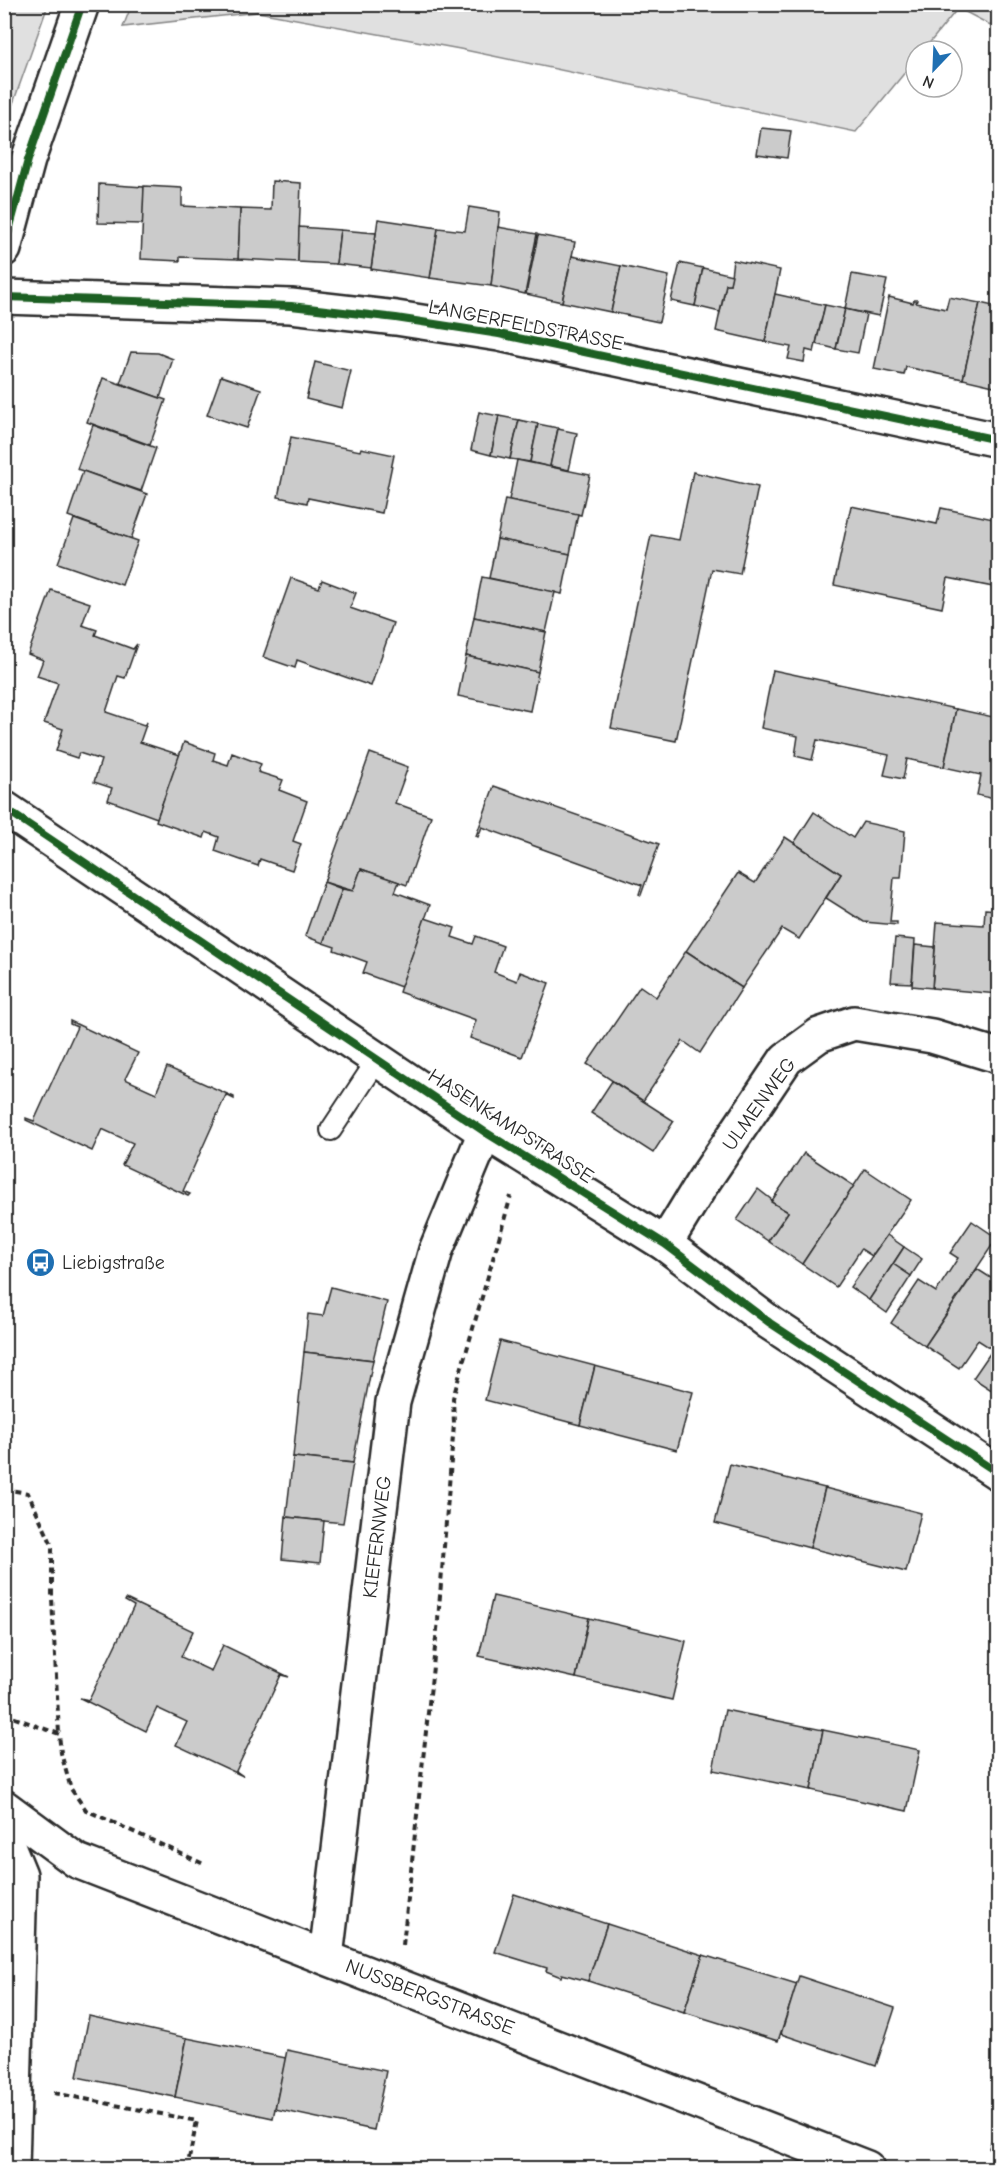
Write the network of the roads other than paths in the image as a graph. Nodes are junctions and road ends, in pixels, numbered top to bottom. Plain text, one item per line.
1 (82, 4) edge
2 (4, 249) edge
3 (4, 297) edge
4 (999, 440) edge
5 (4, 808) edge
6 (999, 1056) edge
7 (378, 1059) junction
8 (331, 1130) dead end
9 (485, 1132) junction
10 (665, 1244) junction
11 (999, 1473) edge
12 (4, 1807) edge
13 (4, 1836) edge
14 (326, 1957) junction
15 (12, 2169) edge
16 (867, 2169) edge

1 - 2 street
3 - 4 street, LANGERFELDSTRASSE
5 - 7 street, HASENKAMPSTRASSE
6 - 10 street, ULMENWEG
7 - 8 lane
7 - 9 street, HASENKAMPSTRASSE
9 - 10 street, HASENKAMPSTRASSE
9 - 14 street, KIEFERNWEG
10 - 11 street, HASENKAMPSTRASSE
12 - 14 street, NUSSBERGSTRASSE
13 - 15 street
14 - 16 street, NUSSBERGSTRASSE

